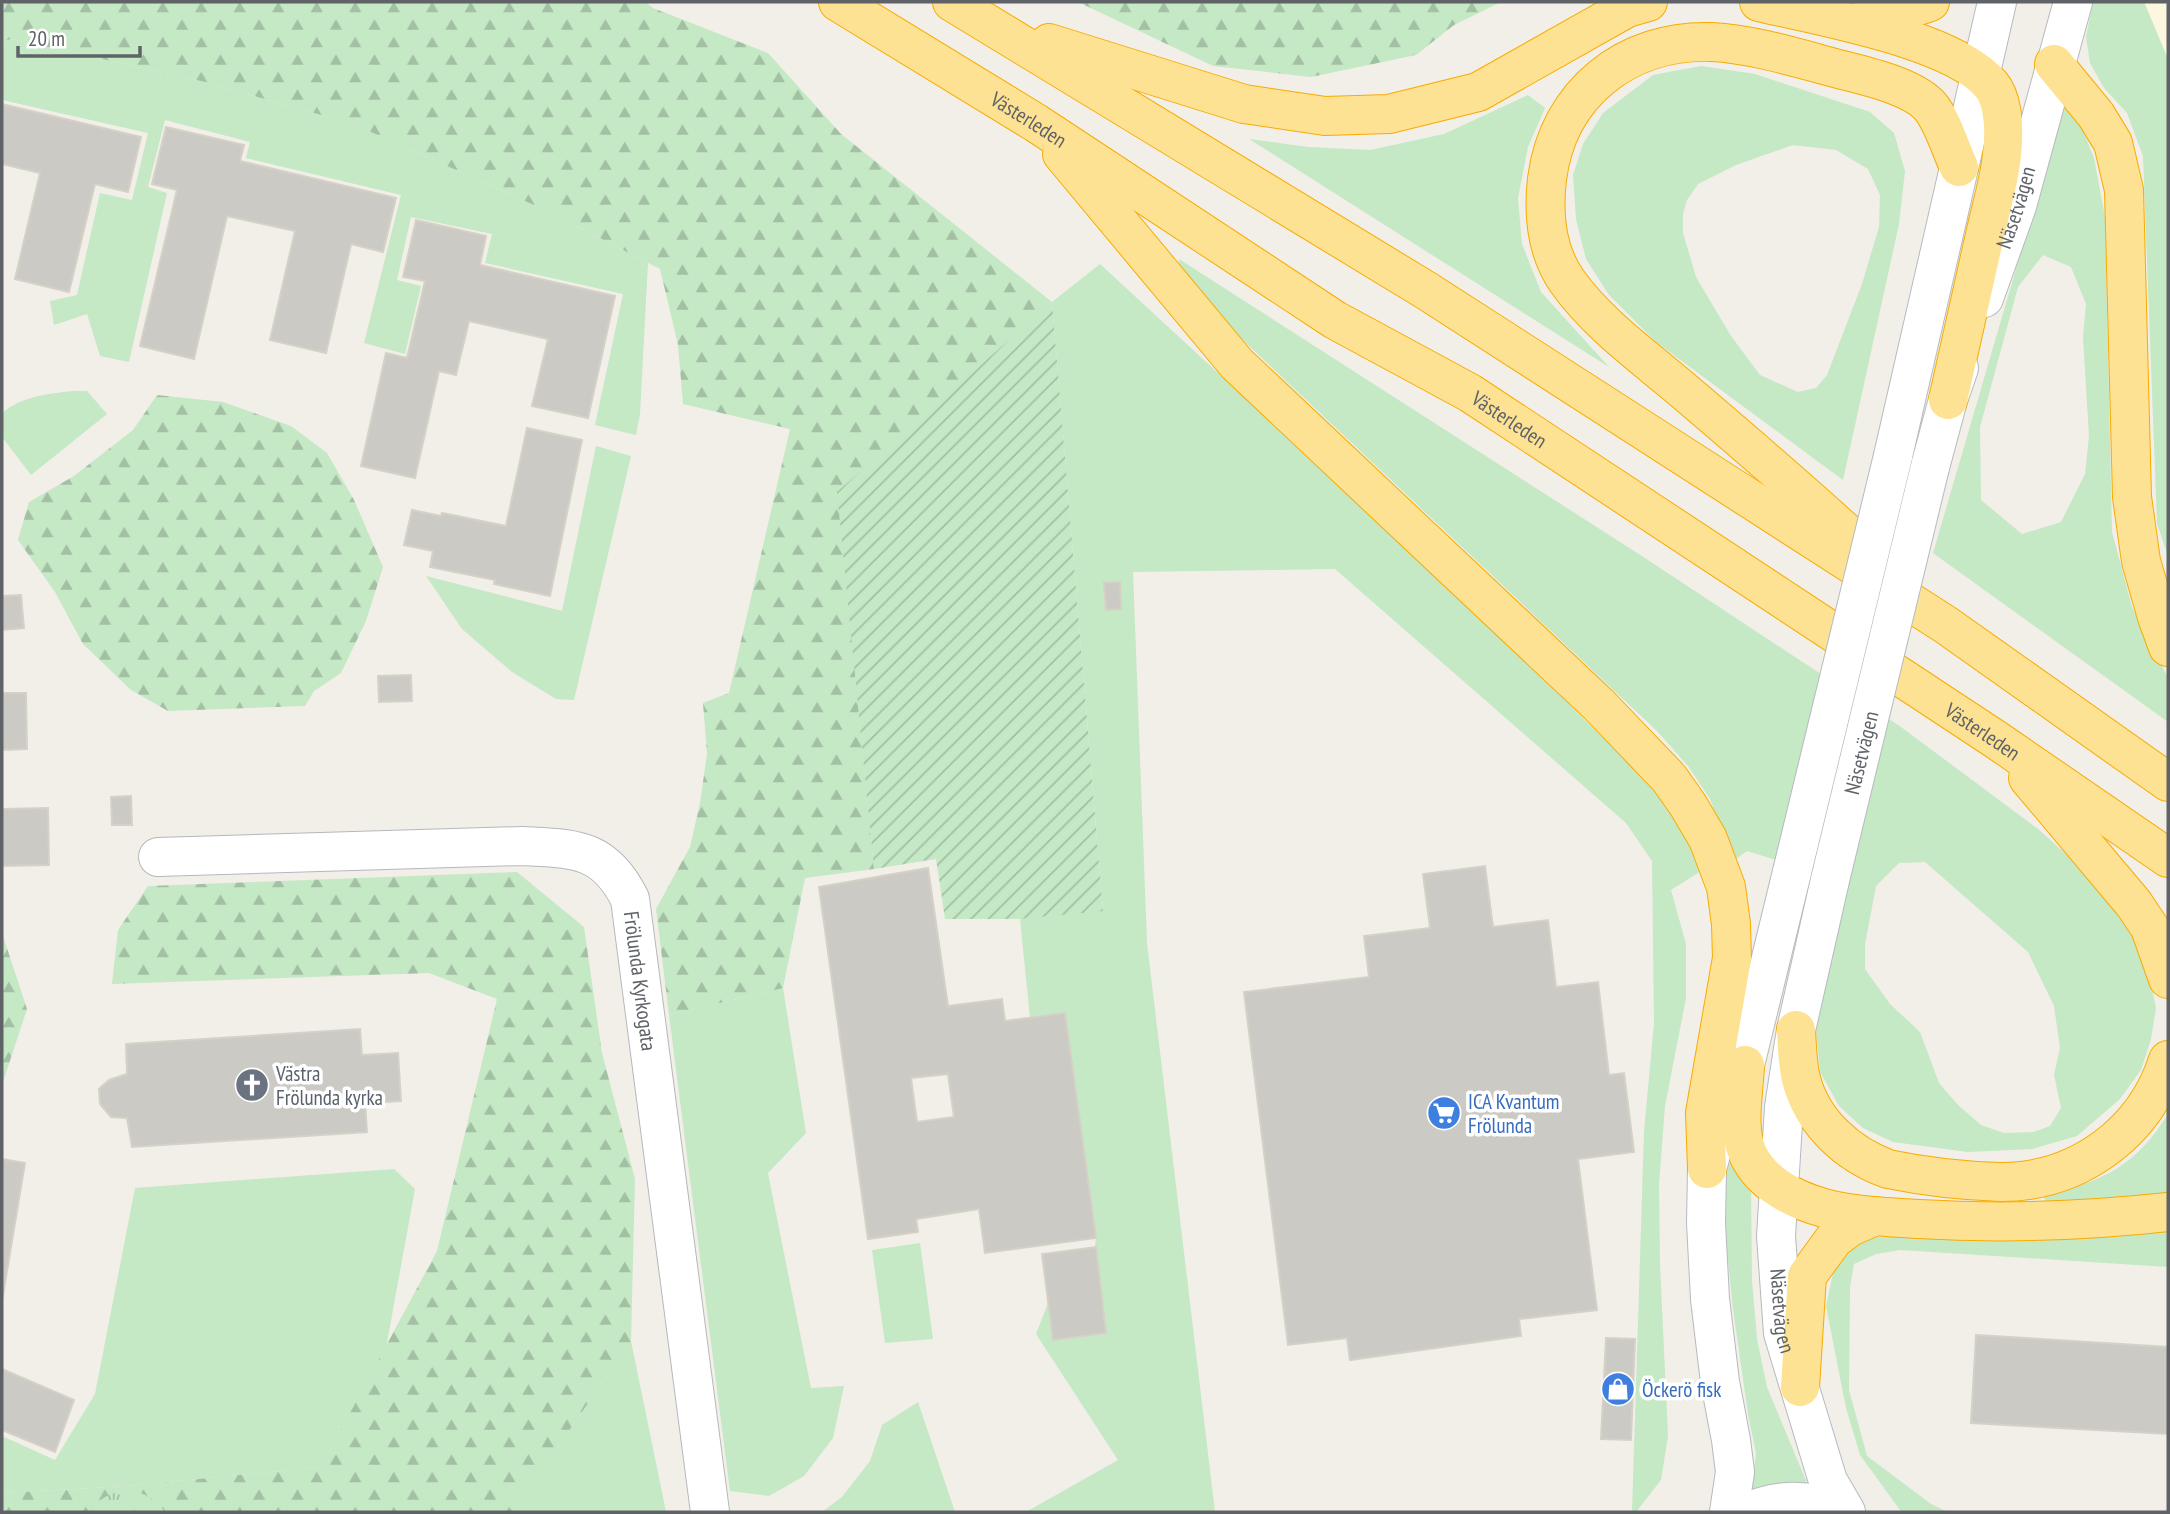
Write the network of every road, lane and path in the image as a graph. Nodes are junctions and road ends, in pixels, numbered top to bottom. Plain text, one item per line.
1 (838, 2) edge
2 (952, 2) edge
3 (1648, 2) edge
4 (1759, 2) edge
5 (1930, 2) edge
6 (1997, 2) edge
7 (2073, 2) edge
8 (1850, 23) junction
9 (994, 25) junction
10 (2054, 64) junction
11 (1979, 73) junction
12 (1036, 123) junction
13 (1958, 167) junction
14 (1948, 400) junction
15 (1946, 625) junction
16 (2168, 647) edge
17 (1995, 739) junction
18 (2168, 782) edge
19 (158, 857) dead end
20 (2168, 858) edge
21 (2168, 979) edge
22 (1796, 1030) junction
23 (2168, 1060) edge
24 (1745, 1065) junction
25 (1707, 1169) junction
26 (1777, 1189) junction
27 (2168, 1212) edge
28 (1875, 1216) junction
29 (1800, 1387) junction
30 (710, 1512) edge
31 (1729, 1512) edge
32 (1747, 1512) edge
33 (1839, 1512) edge
34 (1846, 1512) edge

1 - 12 highway, Västerleden
2 - 9 highway
3 - 9 highway
4 - 8 highway
5 - 8 highway
6 - 11 street, Näsetvägen
7 - 10 street, Näsetvägen
8 - 11 highway
9 - 15 highway
10 - 14 street, Näsetvägen
10 - 16 highway
11 - 13 street, Näsetvägen
11 - 14 highway
12 - 17 highway, Västerleden
12 - 25 highway
13 - 15 highway
13 - 24 street, Näsetvägen, bridge
14 - 22 street, Näsetvägen, bridge
15 - 18 highway
17 - 20 highway, Västerleden
17 - 21 highway
19 - 30 street, Frölunda Kyrkogata
22 - 23 highway
22 - 26 street, Näsetvägen
24 - 25 street, Näsetvägen
24 - 26 highway
25 - 31 street, Näsetvägen
26 - 28 highway
26 - 29 street, Näsetvägen
27 - 28 highway
28 - 29 highway
29 - 34 street, Näsetvägen
32 - 33 street

